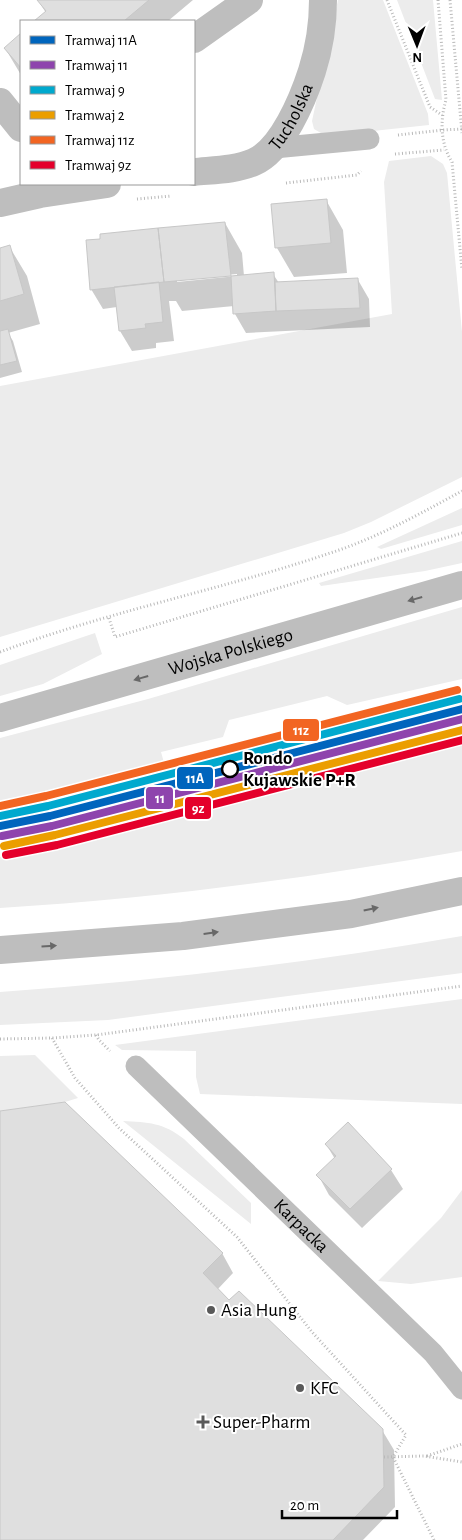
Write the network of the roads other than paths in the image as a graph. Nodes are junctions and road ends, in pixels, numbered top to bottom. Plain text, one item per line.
1 (250, 0) edge
2 (323, 0) edge
3 (195, 38) edge
4 (0, 102) edge
5 (20, 127) edge
6 (369, 139) road end
7 (274, 148) junction
8 (195, 172) edge
9 (93, 185) edge
10 (39, 189) edge
11 (0, 203) edge
12 (462, 585) edge
13 (0, 718) edge
14 (462, 891) edge
15 (0, 950) edge
16 (136, 1066) dead end
17 (462, 1389) edge

1 - 3 street
2 - 7 street, Tucholska
4 - 5 street
6 - 7 lane
7 - 8 street, Tucholska
9 - 10 street
10 - 11 street
12 -> 13 street, Wojska Polskiego
15 -> 14 street
16 - 17 lane, Karpacka

